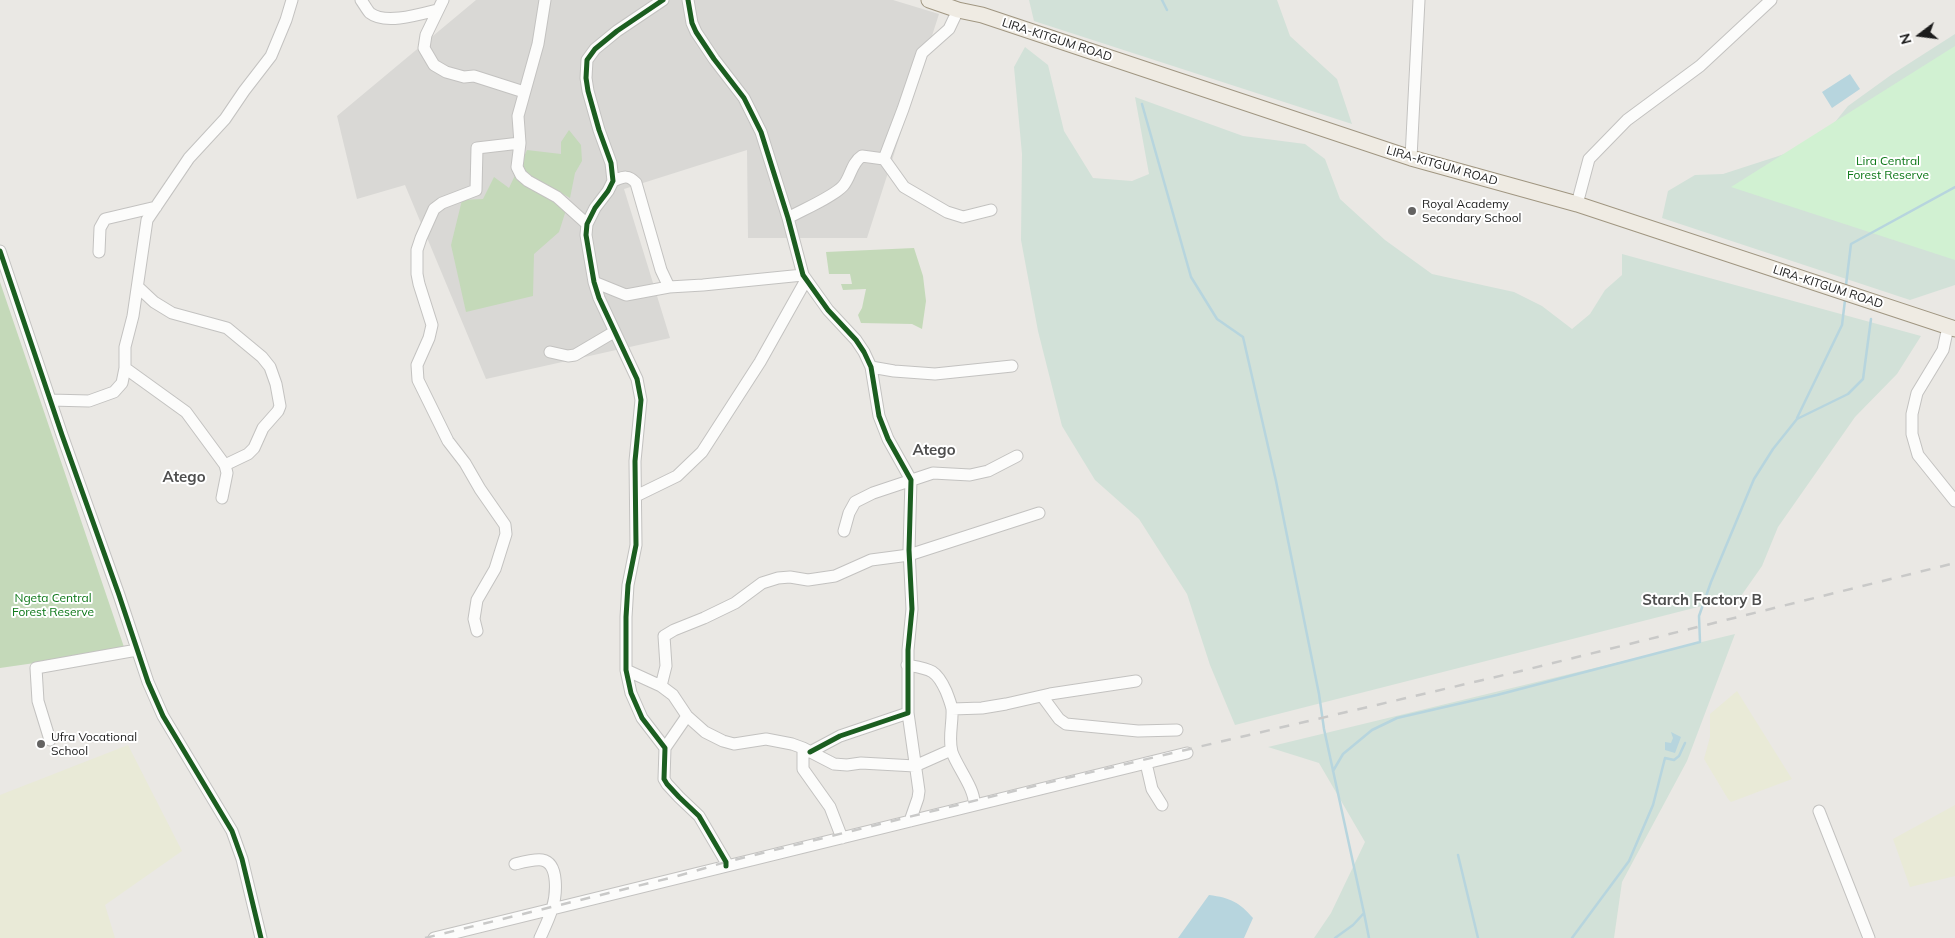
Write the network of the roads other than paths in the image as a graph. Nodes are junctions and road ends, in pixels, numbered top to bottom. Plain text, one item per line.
1 (292, 0) edge
2 (361, 0) edge
3 (545, 0) edge
4 (663, 0) edge
5 (688, 0) edge
6 (929, 0) edge
7 (1419, 0) edge
8 (1770, 0) edge
9 (440, 5) edge
10 (958, 10) junction
11 (524, 92) junction
12 (520, 143) junction
13 (1411, 158) junction
14 (884, 159) junction
15 (613, 181) junction
16 (1577, 204) junction
17 (156, 207) junction
18 (991, 210) dead end
19 (788, 218) junction
20 (587, 224) junction
21 (0, 251) edge
22 (100, 252) dead end
23 (804, 277) junction
24 (594, 282) junction
25 (138, 286) junction
26 (669, 287) junction
27 (1952, 328) edge
28 (614, 332) junction
29 (550, 352) dead end
30 (1012, 366) dead end
31 (871, 367) junction
32 (125, 368) junction
33 (50, 400) junction
34 (1017, 456) dead end
35 (225, 465) junction
36 (911, 480) junction
37 (636, 496) junction
38 (222, 498) dead end
39 (1955, 501) edge
40 (1038, 513) dead end
41 (844, 531) dead end
42 (909, 555) junction
43 (477, 631) dead end
44 (137, 650) junction
45 (908, 665) junction
46 (626, 670) junction
47 (1136, 681) dead end
48 (661, 686) junction
49 (1042, 696) junction
50 (952, 709) junction
51 (908, 713) junction
52 (687, 716) junction
53 (1177, 730) dead end
54 (50, 740) dead end
55 (665, 748) junction
56 (806, 750) junction
57 (951, 750) junction
58 (1187, 752) dead end
59 (1146, 763) junction
60 (915, 766) junction
61 (974, 805) junction
62 (1162, 805) dead end
63 (1818, 811) dead end
64 (910, 821) junction
65 (842, 838) junction
66 (515, 864) dead end
67 (726, 866) junction
68 (552, 909) junction
69 (261, 938) edge
70 (434, 938) edge
71 (540, 938) edge
72 (1869, 938) edge

1 - 17 street
2 - 9 street
3 - 11 street
4 - 15 street
5 - 19 street
6 - 10 main road, LIRA-KITGUM ROAD
7 - 13 street
8 - 16 street
9 - 11 street
10 - 13 main road, LIRA-KITGUM ROAD
10 - 14 street
11 - 12 street
12 - 20 street
12 - 43 street
13 - 16 main road, LIRA-KITGUM ROAD
14 - 18 street
14 - 19 street
15 - 20 street
15 - 26 street
16 - 27 main road, LIRA-KITGUM ROAD
17 - 22 street
17 - 25 street
19 - 23 street
20 - 24 street
21 - 33 street
23 - 26 street
23 - 31 street
23 - 37 street
24 - 26 street
24 - 28 street
25 - 32 street
25 - 35 street
27 - 39 street
28 - 29 street
28 - 37 street
30 - 31 street
31 - 36 street
32 - 33 street
32 - 35 street
33 - 44 street
34 - 36 street
35 - 38 street
36 - 41 street
36 - 42 street
37 - 46 street
40 - 42 street
42 - 45 street
42 - 48 street
44 - 54 street
44 - 69 street
45 - 50 street
45 - 51 street
46 - 48 street
46 - 55 street
47 - 49 street
48 - 52 street
49 - 50 street
49 - 53 street
50 - 57 street
51 - 56 street
51 - 60 street
52 - 55 street
52 - 56 street
55 - 67 street
56 - 60 street
56 - 65 street
57 - 60 street
57 - 61 street
58 - 59 street
59 - 61 street
59 - 62 street
60 - 64 street
61 - 64 street
63 - 72 street
64 - 65 street
65 - 67 street
66 - 68 street
67 - 68 street
68 - 70 street
68 - 71 street

